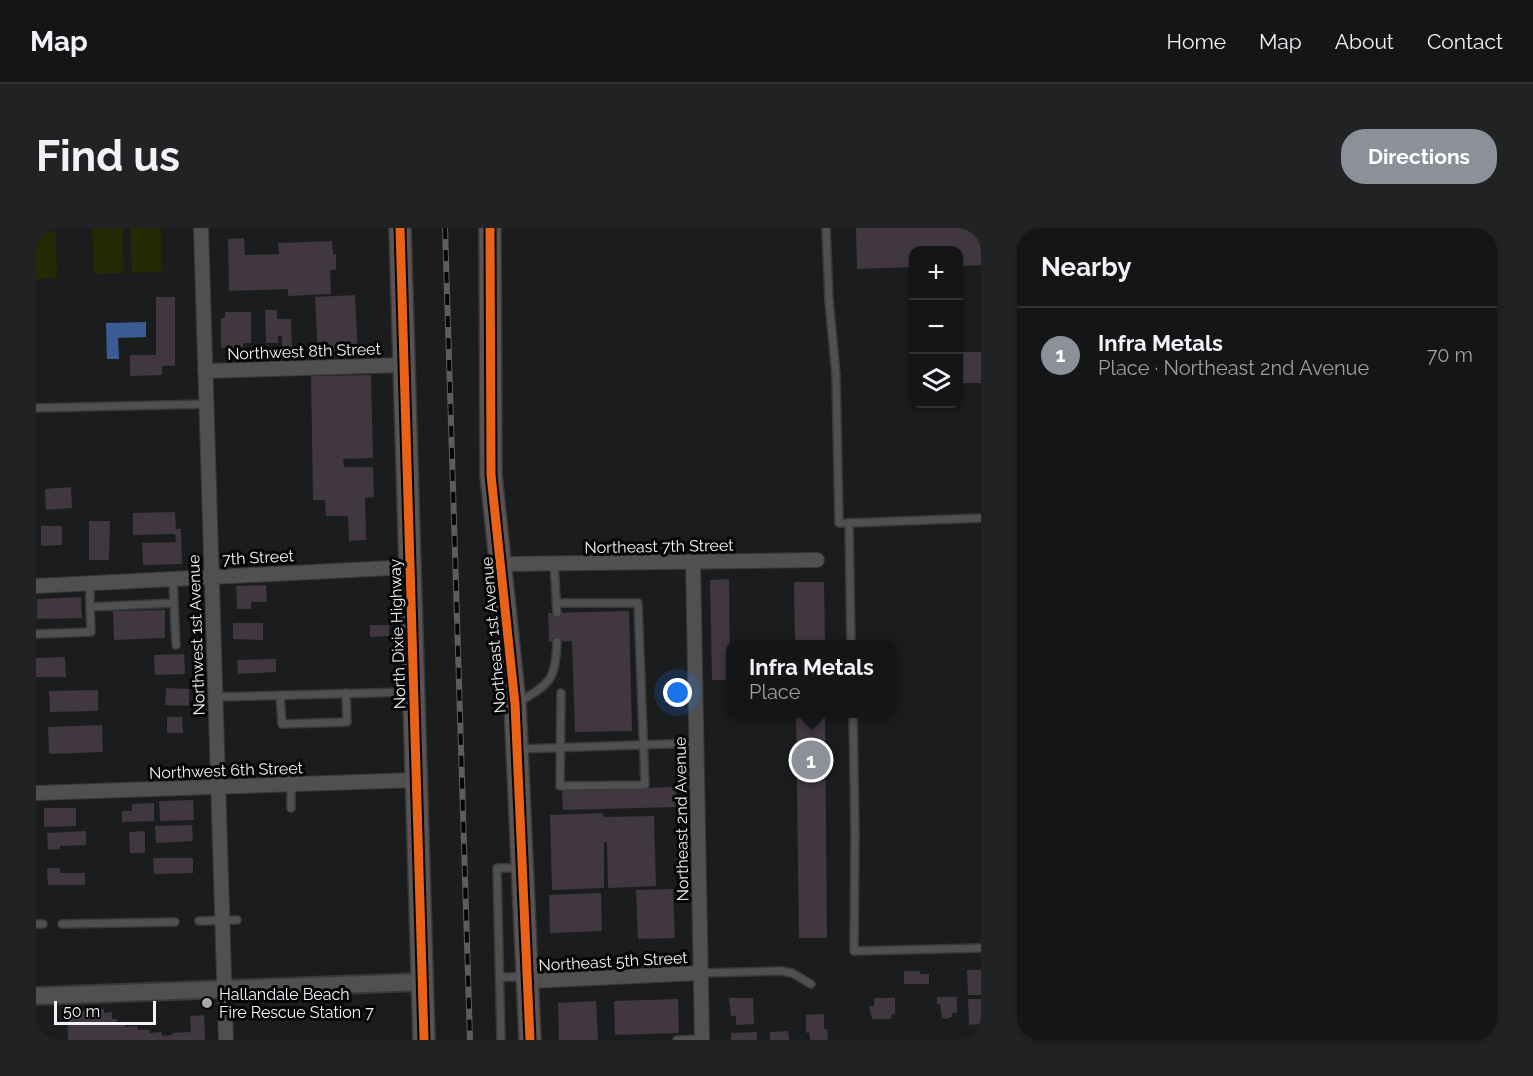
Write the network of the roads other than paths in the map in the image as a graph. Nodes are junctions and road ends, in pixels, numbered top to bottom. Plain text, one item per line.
1 (201, 228) edge
2 (400, 228) edge
3 (490, 228) edge
4 (826, 228) edge
5 (404, 365) junction
6 (206, 371) junction
7 (206, 404) junction
8 (36, 408) edge
9 (981, 518) edge
10 (849, 523) junction
11 (817, 560) dead end
12 (693, 562) junction
13 (502, 564) junction
14 (554, 564) junction
15 (410, 567) junction
16 (211, 576) junction
17 (172, 578) junction
18 (90, 583) junction
19 (36, 586) edge
20 (174, 603) junction
21 (556, 603) junction
22 (90, 607) junction
23 (557, 613) dead end
24 (36, 634) edge
25 (851, 640) edge
26 (557, 642) dead end
27 (176, 645) dead end
28 (413, 692) junction
29 (346, 693) junction
30 (561, 693) dead end
31 (280, 695) junction
32 (215, 697) junction
33 (515, 704) junction
34 (853, 718) edge
35 (697, 743) junction
36 (643, 746) junction
37 (518, 749) junction
38 (559, 749) junction
39 (416, 780) junction
40 (291, 784) junction
41 (218, 787) junction
42 (36, 794) edge
43 (291, 808) dead end
44 (523, 867) junction
45 (237, 920) dead end
46 (199, 921) dead end
47 (222, 921) junction
48 (175, 922) dead end
49 (63, 924) dead end
50 (981, 948) edge
51 (700, 973) junction
52 (500, 977) junction
53 (528, 979) junction
54 (422, 982) junction
55 (811, 984) dead end
56 (225, 989) junction
57 (36, 996) edge
58 (702, 1039) edge
59 (226, 1040) edge
60 (424, 1040) edge
61 (501, 1040) edge
62 (530, 1040) edge
63 (677, 1040) edge

1 - 6 street, Northwest 1st Avenue
2 - 5 main road, North Dixie Highway
3 - 13 main road, Northeast 1st Avenue
4 - 10 lane
5 - 6 street, Northwest 8th Street
5 - 15 main road, North Dixie Highway
6 - 7 street, Northwest 1st Avenue
7 - 8 lane
7 - 16 street, Northwest 1st Avenue
9 - 10 lane
10 - 25 lane
11 - 12 street, Northeast 7th Street
12 - 14 street, Northeast 7th Street
12 - 35 street, Northeast 2nd Avenue
13 - 14 street, Northeast 7th Street
13 - 33 main road, Northeast 1st Avenue
14 - 21 lane
15 - 16 street, 7th Street
15 - 28 main road, North Dixie Highway
16 - 17 street, 7th Street
16 - 32 street, Northwest 1st Avenue
17 - 18 street, 7th Street
17 - 20 lane
18 - 19 street, 7th Street
18 - 22 lane
20 - 22 lane
20 - 27 lane
21 - 23 lane
21 - 36 lane
22 - 24 lane
26 - 33 lane
28 - 29 lane
28 - 39 main road, North Dixie Highway
29 - 31 lane
29 - 31 lane
30 - 38 lane
31 - 32 lane
32 - 41 street, Northwest 1st Avenue
33 - 37 main road, Northeast 1st Avenue
34 - 50 lane
35 - 36 lane
35 - 51 street, Northeast 2nd Avenue
36 - 38 lane
36 - 38 lane
37 - 38 lane
37 - 44 main road, Northeast 1st Avenue
39 - 40 street, Northwest 6th Street
39 - 54 main road, North Dixie Highway
40 - 41 street, Northwest 6th Street
40 - 43 lane
41 - 42 street, Northwest 6th Street
41 - 47 street, Northwest 1st Avenue
44 - 52 lane
44 - 53 main road, Northeast 1st Avenue
45 - 47 lane
46 - 47 lane
47 - 56 street, Northwest 1st Avenue
48 - 49 lane
51 - 53 street, Northeast 5th Street
51 - 55 lane
51 - 58 street, Northeast 2nd Avenue
52 - 53 lane
52 - 61 lane
53 - 62 main road, Northeast 1st Avenue
54 - 56 street
54 - 60 main road, North Dixie Highway
56 - 57 street
56 - 59 street, Northwest 1st Avenue
58 - 63 lane

